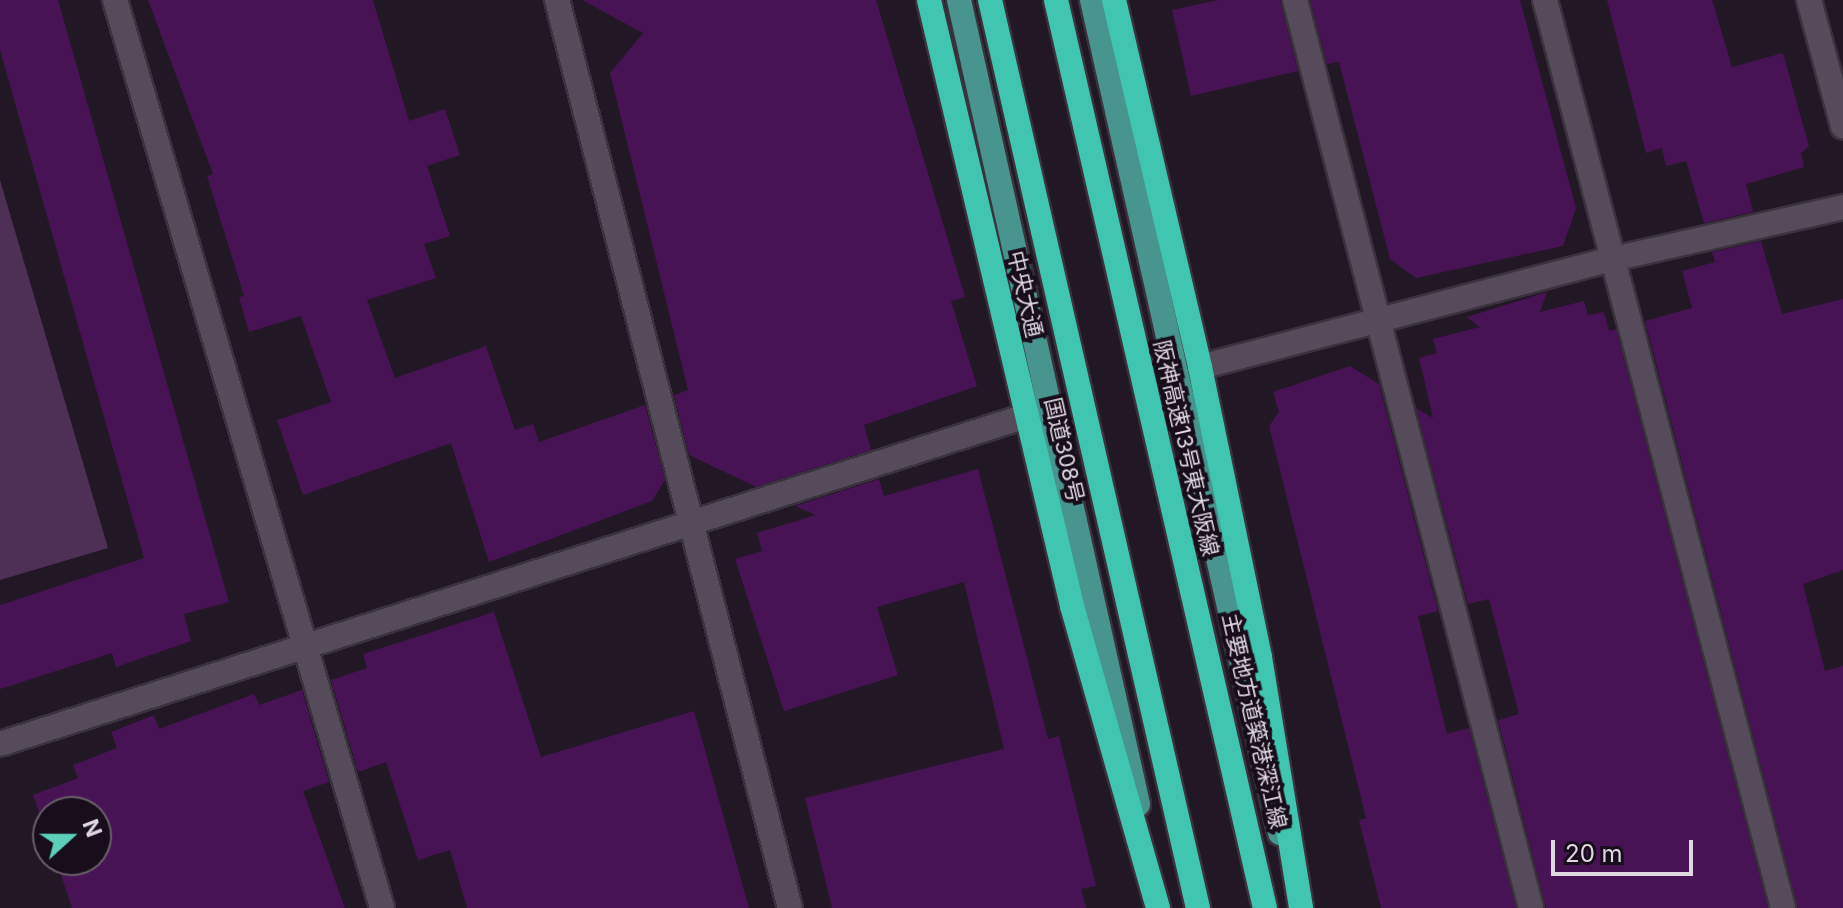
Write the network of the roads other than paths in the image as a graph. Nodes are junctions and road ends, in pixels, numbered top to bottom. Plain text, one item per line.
1 (115, 0) edge
2 (557, 0) edge
3 (929, 0) edge
4 (959, 0) edge
5 (990, 0) edge
6 (1056, 0) edge
7 (1092, 0) edge
8 (1114, 0) edge
9 (1295, 0) edge
10 (1545, 0) edge
11 (1809, 0) edge
12 (1843, 126) edge
13 (1843, 207) edge
14 (1613, 259) junction
15 (1376, 319) junction
16 (1200, 367) junction
17 (1029, 415) junction
18 (693, 521) junction
19 (302, 646) junction
20 (0, 744) edge
21 (1298, 898) edge
22 (382, 908) edge
23 (790, 908) edge
24 (1159, 908) edge
25 (1198, 908) edge
26 (1265, 908) edge
27 (1531, 908) edge
28 (1783, 908) edge

1 - 19 street
2 - 18 street
3 - 17 highway, 国道308号
4 - 24 main road, 中央大通
5 - 25 highway
6 - 26 highway, 阪神高速13号東大阪線
7 - 21 main road, 主要地方道築港深江線
8 - 16 highway
9 - 15 street
10 - 14 street
11 - 12 street
13 - 14 street
14 - 15 street
14 - 28 street
15 - 16 street
15 - 27 street
16 - 21 highway
17 - 18 street
17 - 24 highway, 国道308号
18 - 19 street
18 - 23 street
19 - 20 street
19 - 22 street

